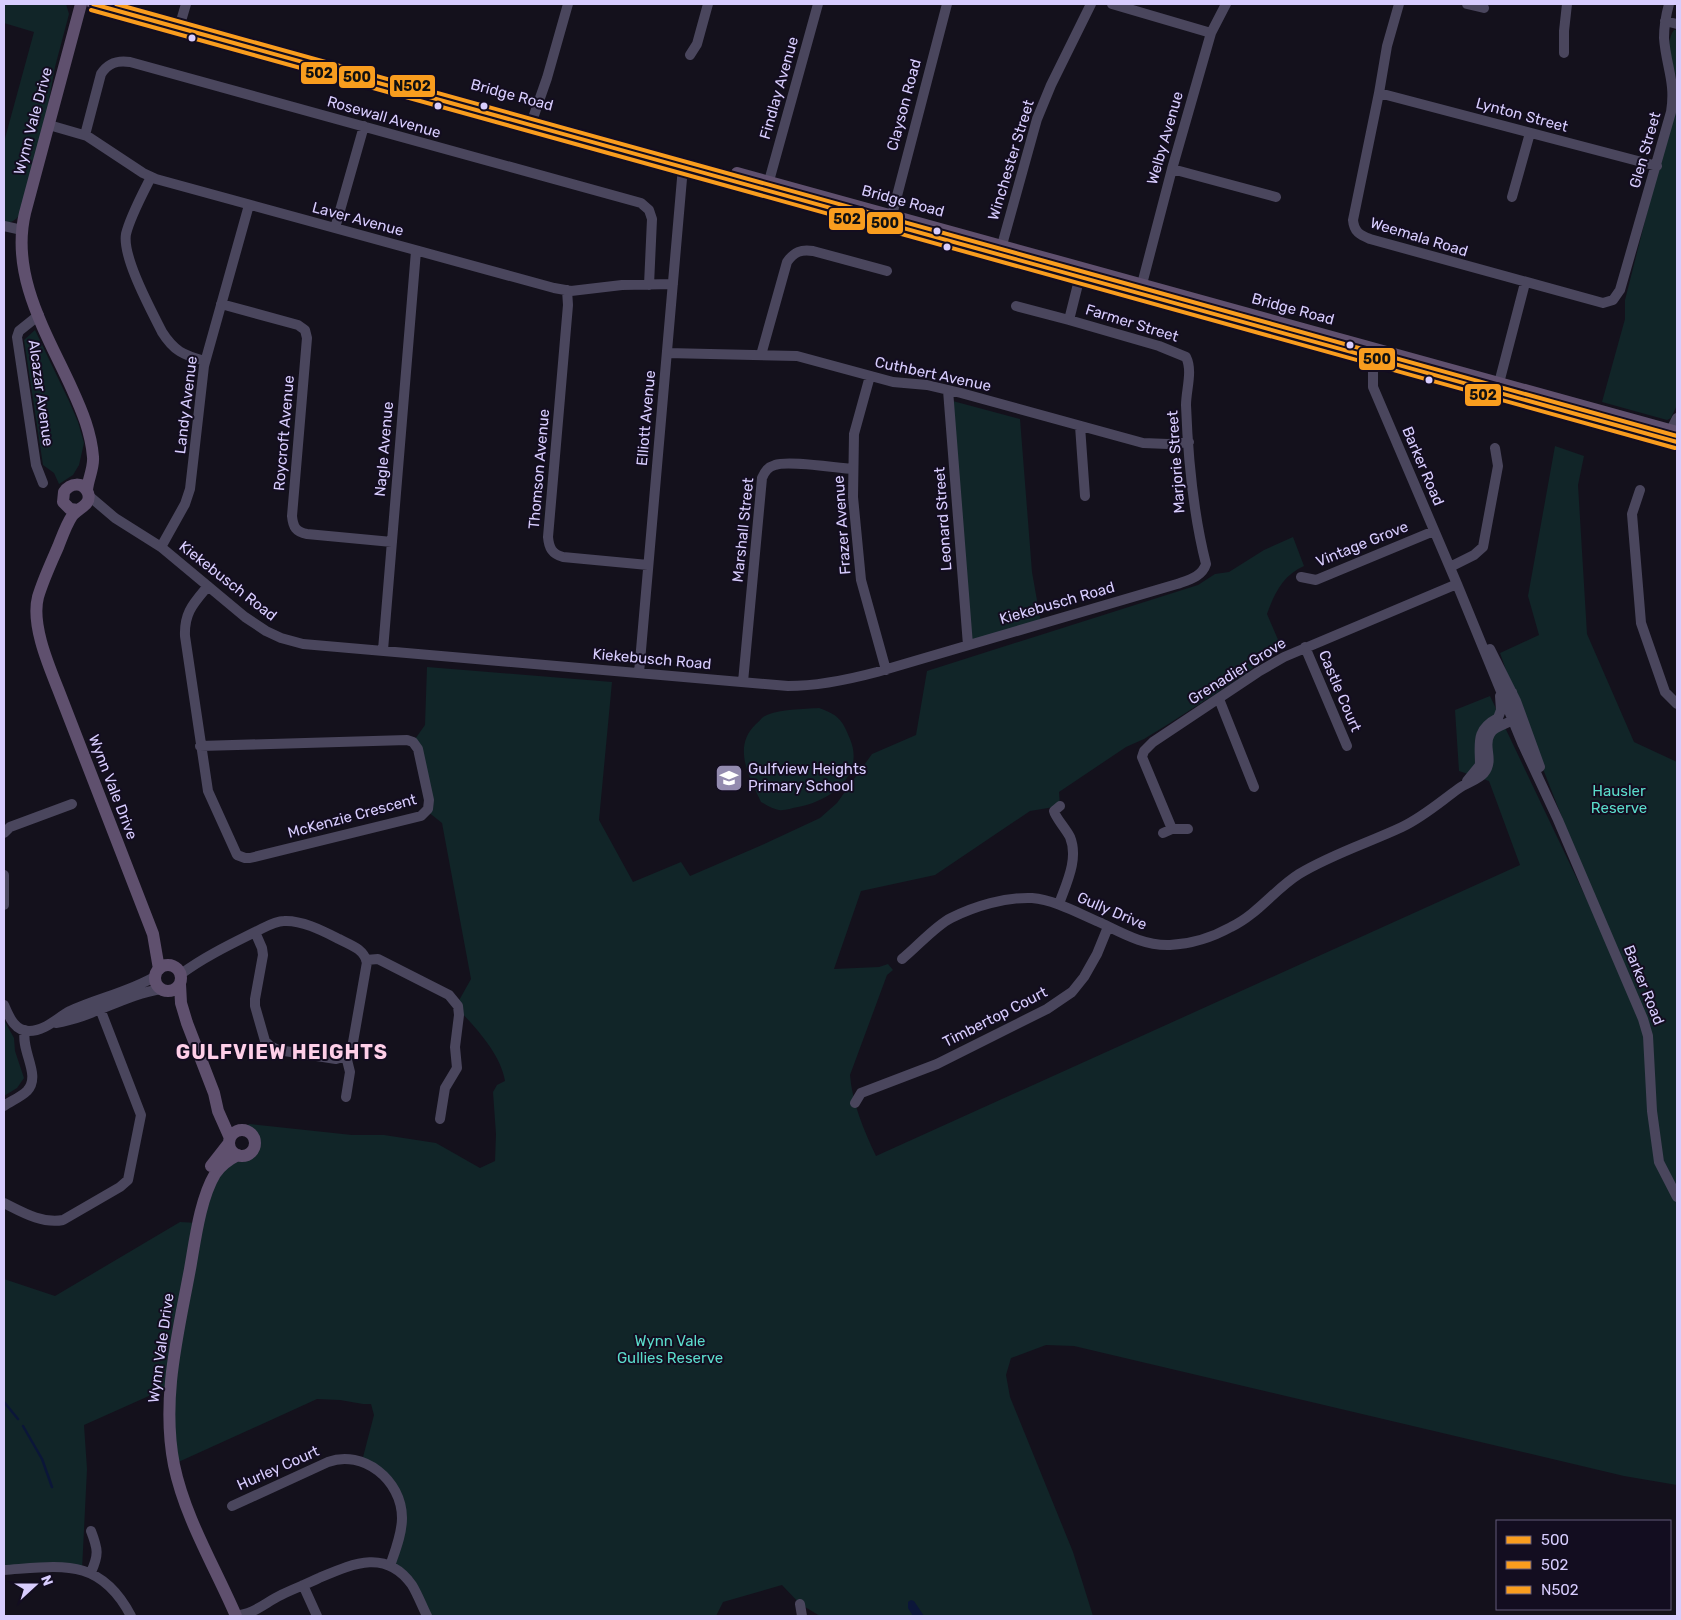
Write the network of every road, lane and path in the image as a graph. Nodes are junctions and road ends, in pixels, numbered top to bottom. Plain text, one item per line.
1 (80, 4) edge
2 (93, 4) edge
3 (119, 4) edge
4 (186, 4) edge
5 (568, 4) edge
6 (708, 4) edge
7 (818, 4) edge
8 (947, 4) edge
9 (1091, 4) edge
10 (1112, 4) edge
11 (1226, 4) edge
12 (1399, 4) edge
13 (1467, 4) edge
14 (1567, 4) edge
15 (1669, 4) edge
16 (1484, 8) dead end
17 (1665, 21) junction
18 (181, 24) junction
19 (1677, 24) edge
20 (1210, 33) junction
21 (1564, 53) dead end
22 (690, 54) dead end
23 (1379, 93) junction
24 (533, 122) junction
25 (48, 125) junction
26 (364, 126) junction
27 (1530, 133) junction
28 (84, 135) junction
29 (682, 162) junction
30 (1657, 166) junction
31 (1172, 169) junction
32 (151, 177) junction
33 (768, 185) junction
34 (1276, 196) dead end
35 (1512, 197) dead end
36 (249, 205) junction
37 (890, 219) junction
38 (4, 226) edge
39 (335, 228) junction
40 (22, 230) junction
41 (1001, 249) junction
42 (416, 251) junction
43 (887, 271) dead end
44 (1080, 276) junction
45 (1525, 283) junction
46 (673, 284) junction
47 (649, 285) junction
48 (1141, 288) junction
49 (567, 290) junction
50 (1613, 300) joint
51 (221, 304) junction
52 (1016, 306) dead end
53 (39, 315) junction
54 (1069, 320) junction
55 (667, 353) junction
56 (1373, 353) junction
57 (761, 355) junction
58 (1186, 357) joint
59 (205, 362) junction
60 (870, 376) junction
61 (1497, 387) junction
62 (948, 390) junction
63 (1677, 418) edge
64 (1080, 426) junction
65 (1673, 436) edge
66 (1189, 442) junction
67 (91, 443) junction
68 (1495, 448) dead end
69 (853, 469) junction
70 (43, 483) dead end
71 (71, 485) junction
72 (1640, 490) dead end
73 (1085, 496) dead end
74 (84, 501) junction
75 (65, 504) junction
76 (1434, 531) junction
77 (392, 542) junction
78 (161, 547) junction
79 (1206, 564) joint
80 (648, 565) junction
81 (1450, 567) junction
82 (1301, 577) dead end
83 (1457, 584) junction
84 (208, 586) junction
85 (968, 645) junction
86 (1305, 647) junction
87 (44, 650) junction
88 (383, 650) junction
89 (886, 670) junction
90 (638, 673) junction
91 (743, 682) junction
92 (1499, 686) junction
93 (1512, 692) junction
94 (1219, 699) junction
95 (1677, 704) edge
96 (1513, 721) junction
97 (200, 746) junction
98 (1347, 746) dead end
99 (1464, 786) junction
100 (1254, 787) dead end
101 (72, 804) dead end
102 (1060, 806) dead end
103 (1558, 820) junction
104 (1188, 829) dead end
105 (4, 833) edge
106 (4, 875) edge
107 (1058, 904) junction
108 (4, 905) edge
109 (1108, 927) junction
110 (255, 932) junction
111 (902, 959) dead end
112 (366, 960) junction
113 (170, 973) junction
114 (163, 990) junction
115 (4, 1005) edge
116 (99, 1005) junction
117 (186, 1023) junction
118 (25, 1030) junction
119 (346, 1056) junction
120 (346, 1097) dead end
121 (855, 1103) dead end
122 (4, 1106) edge
123 (440, 1119) dead end
124 (232, 1137) junction
125 (238, 1155) junction
126 (1677, 1196) edge
127 (4, 1203) edge
128 (198, 1223) junction
129 (232, 1506) dead end
130 (91, 1531) dead end
131 (390, 1566) junction
132 (4, 1570) edge
133 (91, 1572) junction
134 (303, 1585) junction
135 (800, 1604) dead end
136 (131, 1616) edge
137 (236, 1616) edge
138 (317, 1616) edge
139 (427, 1616) edge
140 (802, 1616) edge

1 - 25 main road, Wynn Vale Drive
2 - 18 main road, Bridge Road
3 - 18 main road, Bridge Road
4 - 18 street
5 - 24 street
6 - 22 street
7 - 33 street, Findlay Avenue
8 - 37 street, Clayson Road
9 - 41 street, Winchester Street
10 - 20 street
11 - 20 street, Welby Avenue
12 - 23 street, Weemala Road
13 - 16 street
14 - 21 street
15 - 17 street, Glen Street
17 - 19 street
17 - 30 street, Glen Street
18 - 24 main road, Bridge Road
20 - 31 street, Welby Avenue
23 - 27 street, Lynton Street
23 - 45 street, Weemala Road
24 - 29 main road, Bridge Road
25 - 28 street, Laver Avenue
25 - 40 main road, Wynn Vale Drive
26 - 28 street, Rosewall Avenue
26 - 39 street
26 - 47 street, Rosewall Avenue
27 - 30 street, Lynton Street
27 - 35 street
28 - 32 street, Laver Avenue
29 - 33 main road, Bridge Road
29 - 46 street, Elliott Avenue
30 - 50 street, Glen Street
31 - 34 street
31 - 48 street, Welby Avenue
32 - 36 street, Laver Avenue
32 - 59 street
33 - 37 main road, Bridge Road
36 - 39 street, Laver Avenue
36 - 51 street, Landy Avenue
37 - 41 main road, Bridge Road
38 - 40 street
39 - 42 street, Laver Avenue
40 - 53 main road, Wynn Vale Drive
41 - 44 main road, Bridge Road
41 - 48 main road, Bridge Road
42 - 49 street, Laver Avenue
42 - 77 street, Nagle Avenue
43 - 57 street
44 - 48 main road, Bridge Road
44 - 54 street, Farmer Street
45 - 50 street, Weemala Road
45 - 61 street
46 - 47 street, Laver Avenue
46 - 55 street, Elliott Avenue
47 - 49 street, Laver Avenue
48 - 56 main road, Bridge Road
49 - 80 street, Thomson Avenue
51 - 59 street, Landy Avenue
51 - 77 street, Roycroft Avenue
52 - 54 street, Farmer Street
53 - 67 main road, Wynn Vale Drive
53 - 70 street, Alcazar Avenue
54 - 58 street, Farmer Street
55 - 57 street, Cuthbert Avenue
55 - 80 street, Elliott Avenue
56 - 61 main road, Bridge Road
56 - 76 street, Barker Road
57 - 60 street, Cuthbert Avenue
58 - 66 street, Marjorie Street
59 - 78 street, Landy Avenue
60 - 62 street, Cuthbert Avenue
60 - 69 street, Frazer Avenue
61 - 65 main road, Bridge Road
62 - 64 street, Cuthbert Avenue
62 - 85 street, Leonard Street
63 - 65 street
64 - 66 street, Cuthbert Avenue
64 - 73 street
66 - 79 street, Marjorie Street
67 - 71 main road, Wynn Vale Drive
67 - 74 main road, Wynn Vale Drive
68 - 81 street
69 - 89 street, Frazer Avenue
69 - 91 street, Marshall Street
71 - 74 main road
71 - 75 main road
72 - 95 street
74 - 75 main road
74 - 78 street, Kiekebusch Road
74 - 87 main road, Wynn Vale Drive
75 - 87 main road, Wynn Vale Drive
76 - 81 street, Barker Road
76 - 82 street, Vintage Grove
77 - 88 street, Nagle Avenue
78 - 84 street, Kiekebusch Road
79 - 85 street, Kiekebusch Road
80 - 90 street, Elliott Avenue
81 - 83 street, Barker Road
83 - 86 street, Grenadier Grove
83 - 92 street, Barker Road
83 - 93 street, Barker Road
84 - 88 street, Kiekebusch Road
84 - 97 street, McKenzie Crescent
85 - 89 street, Kiekebusch Road
86 - 94 street, Grenadier Grove
86 - 98 street, Castle Court
87 - 113 main road, Wynn Vale Drive
88 - 90 street, Kiekebusch Road
89 - 91 street, Kiekebusch Road
90 - 91 street, Kiekebusch Road
92 - 96 street, Barker Road
92 - 99 street, Gully Drive
93 - 96 street
93 - 103 street, Barker Road
94 - 100 street
94 - 104 street, Grenadier Grove
96 - 99 street, Gully Drive
96 - 103 street, Barker Road
97 - 97 street, McKenzie Crescent
99 - 109 street, Gully Drive
101 - 105 street
102 - 107 street
103 - 126 street, Barker Road
106 - 108 street
107 - 109 street, Gully Drive
107 - 111 street, Gully Drive
109 - 121 street, Timbertop Court
110 - 112 street
110 - 113 street
110 - 119 street
112 - 119 street
112 - 123 street
113 - 114 main road, Wynn Vale Drive
113 - 114 main road
113 - 116 street
113 - 117 main road, Wynn Vale Drive
114 - 116 street
114 - 117 main road, Wynn Vale Drive
115 - 118 street
116 - 118 street
116 - 127 street
117 - 124 main road, Wynn Vale Drive
118 - 122 street
119 - 120 street
124 - 125 main road
124 - 125 main road
124 - 128 main road, Wynn Vale Drive
125 - 128 main road, Wynn Vale Drive
128 - 137 main road, Wynn Vale Drive
129 - 131 street, Hurley Court
130 - 133 street
131 - 134 street
131 - 139 street
132 - 133 street
133 - 136 street
134 - 137 street
134 - 138 street
135 - 140 street

